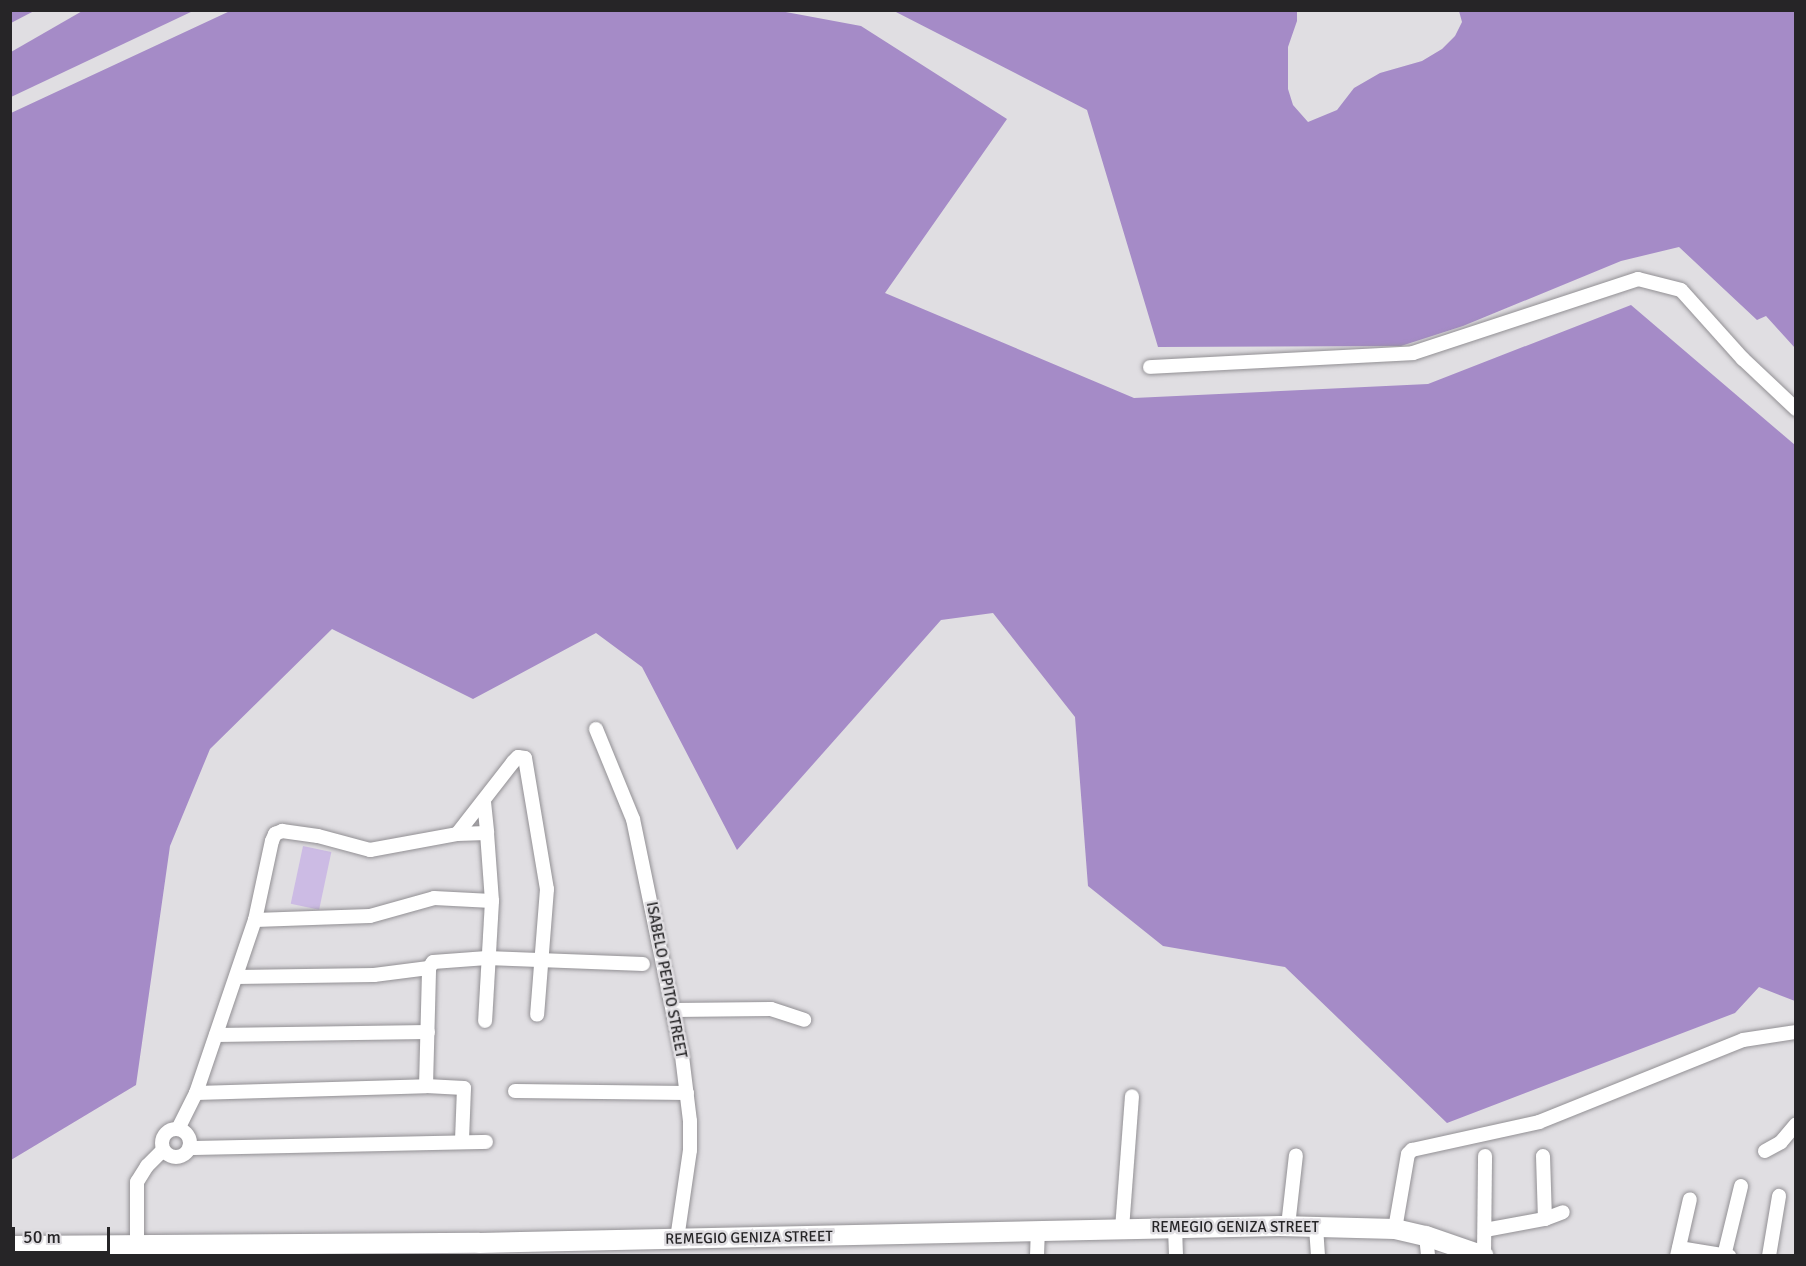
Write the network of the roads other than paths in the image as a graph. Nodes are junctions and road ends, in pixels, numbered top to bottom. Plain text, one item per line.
1 (1150, 367) dead end
2 (1796, 409) edge
3 (596, 729) dead end
4 (484, 802) junction
5 (487, 833) junction
6 (457, 834) junction
7 (492, 901) junction
8 (255, 920) junction
9 (487, 958) junction
10 (539, 960) junction
11 (643, 964) dead end
12 (429, 968) junction
13 (236, 977) junction
14 (673, 1010) junction
15 (537, 1015) dead end
16 (804, 1020) dead end
17 (485, 1021) dead end
18 (428, 1032) junction
19 (1796, 1032) edge
20 (216, 1035) junction
21 (426, 1086) junction
22 (515, 1091) dead end
23 (196, 1093) junction
24 (687, 1093) junction
25 (1132, 1096) dead end
26 (1796, 1124) edge
27 (178, 1129) junction
28 (462, 1141) junction
29 (486, 1142) dead end
30 (189, 1148) junction
31 (163, 1150) junction
32 (1766, 1151) dead end
33 (1296, 1155) dead end
34 (1485, 1156) dead end
35 (1543, 1156) dead end
36 (1741, 1186) dead end
37 (1779, 1196) dead end
38 (1690, 1199) dead end
39 (1563, 1212) dead end
40 (1545, 1219) junction
41 (1288, 1226) junction
42 (1175, 1227) junction
43 (1316, 1227) junction
44 (1122, 1229) junction
45 (1395, 1229) junction
46 (1485, 1230) junction
47 (1038, 1233) junction
48 (10, 1246) edge
49 (137, 1246) junction
50 (1427, 1246) edge
51 (676, 1247) edge
52 (1678, 1252) edge
53 (1724, 1255) edge
54 (1037, 1256) edge
55 (1176, 1256) edge
56 (1318, 1256) edge
57 (1484, 1256) edge
58 (1729, 1256) edge
59 (1769, 1256) edge

1 - 2 street
3 - 14 street, ISABELO PEPITO STREET
4 - 5 street
4 - 6 street
4 - 10 street
5 - 6 street
5 - 7 street
6 - 8 street
7 - 8 street
7 - 9 street
8 - 13 street
9 - 10 street
9 - 12 street
9 - 17 street
10 - 11 street
10 - 15 street
12 - 13 street
12 - 18 street
13 - 20 street
14 - 16 street
14 - 24 street, ISABELO PEPITO STREET
18 - 20 street
18 - 21 street
19 - 45 street
20 - 23 street
21 - 23 street
21 - 28 street
22 - 24 street
23 - 27 street
24 - 51 street, ISABELO PEPITO STREET
25 - 44 street
26 - 32 street
27 - 30 street
27 - 31 street
28 - 29 street
28 - 30 street
30 - 31 street
31 - 49 street
33 - 41 street
34 - 46 street
35 - 40 street
36 - 53 street
37 - 59 street
38 - 52 street
39 - 40 street
40 - 46 street
41 - 42 street, REMEGIO GENIZA STREET
41 - 43 street, REMEGIO GENIZA STREET
42 - 44 street, REMEGIO GENIZA STREET
42 - 55 street
43 - 45 street, REMEGIO GENIZA STREET
43 - 56 street
44 - 47 street, REMEGIO GENIZA STREET
45 - 50 street, REMEGIO GENIZA STREET
46 - 57 street
47 - 51 street, REMEGIO GENIZA STREET
47 - 54 street
48 - 49 street, REMEGIO GENIZA STREET
49 - 51 street, REMEGIO GENIZA STREET
50 - 57 street, REMEGIO GENIZA STREET
52 - 53 street
53 - 58 street

